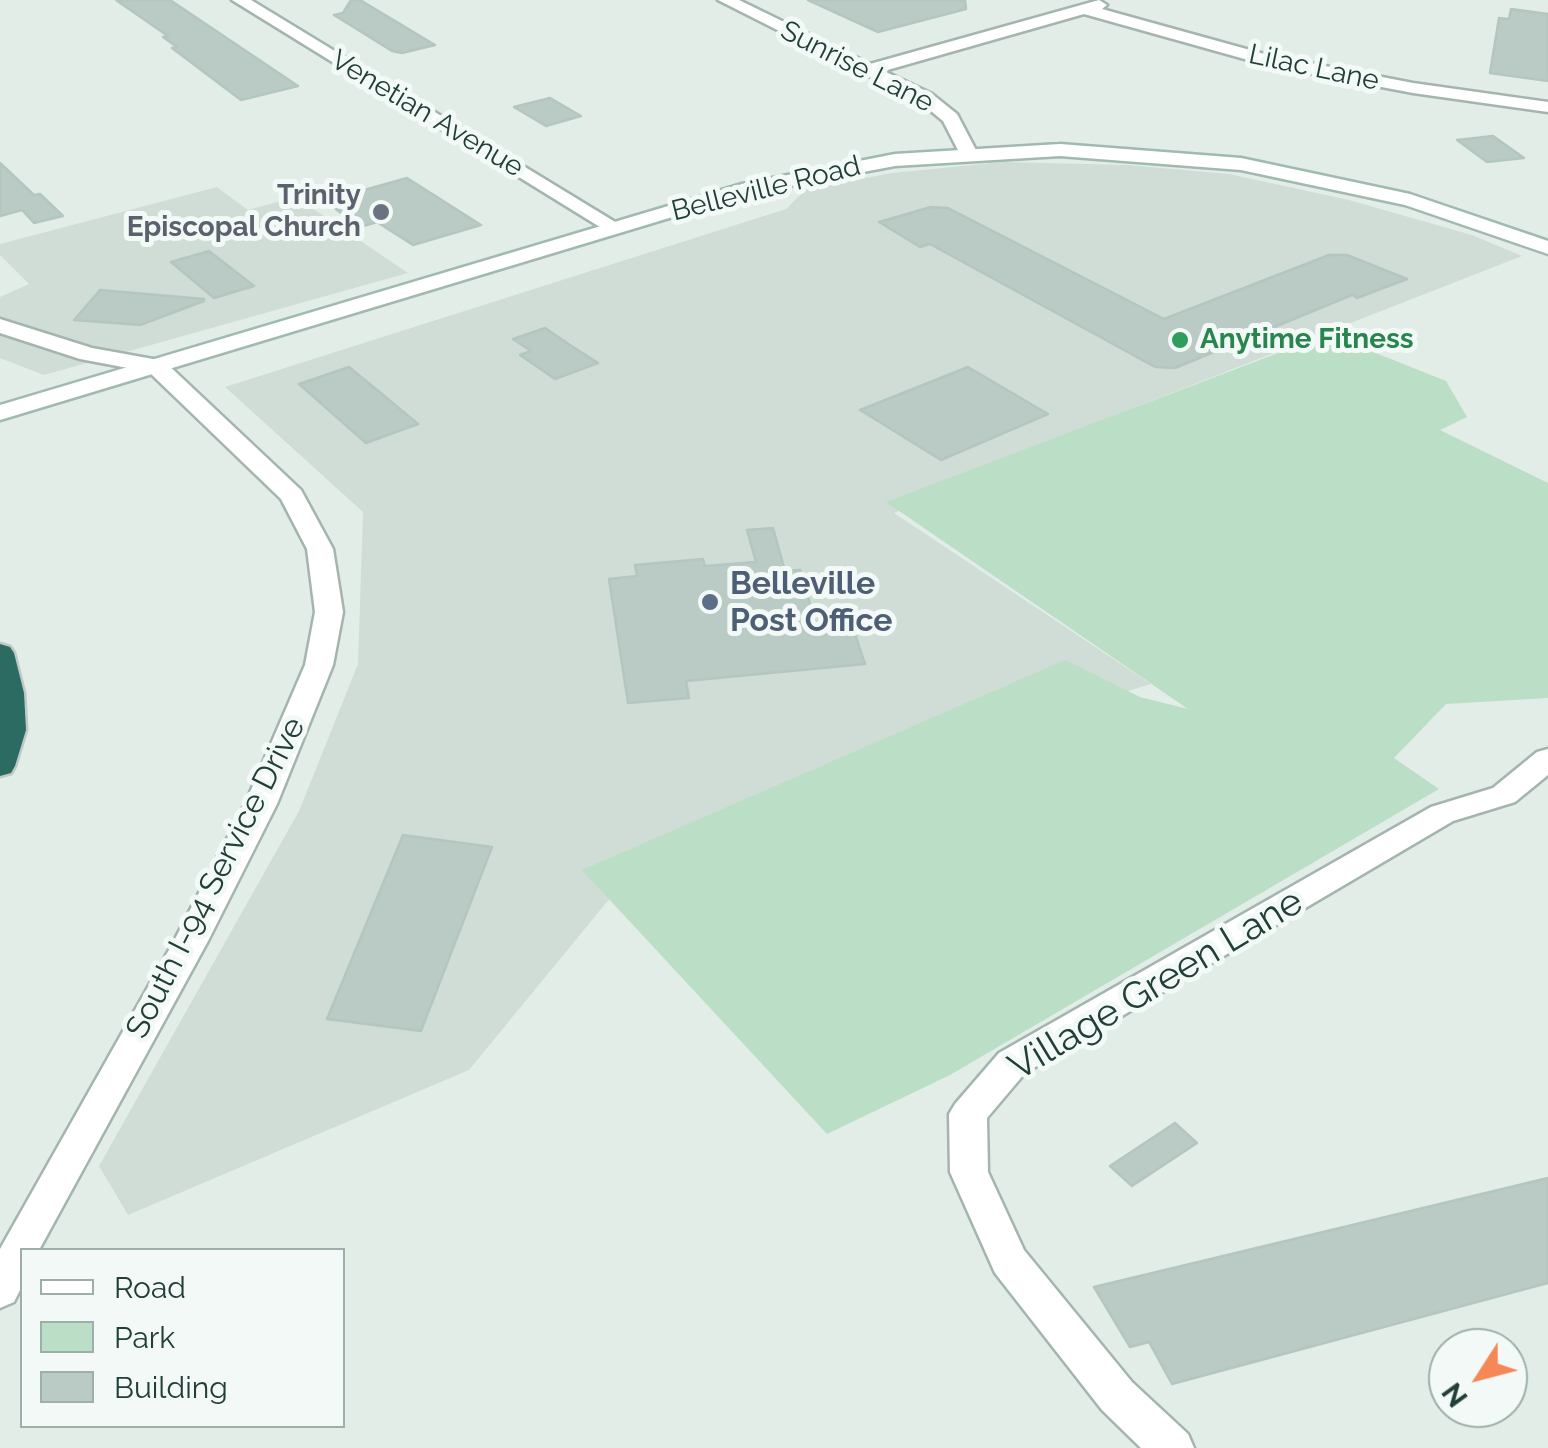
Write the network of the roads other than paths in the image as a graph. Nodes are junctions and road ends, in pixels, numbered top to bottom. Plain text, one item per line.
1 (240, 0) edge
2 (726, 0) edge
3 (1116, 0) edge
4 (1084, 9) junction
5 (871, 69) junction
6 (1548, 107) edge
7 (970, 154) junction
8 (614, 228) junction
9 (1548, 248) edge
10 (0, 326) edge
11 (156, 366) junction
12 (0, 412) edge
13 (0, 653) edge
14 (1548, 760) edge
15 (0, 766) edge
16 (21, 1248) edge
17 (20, 1251) edge
18 (0, 1290) edge
19 (1172, 1448) edge

1 - 8 street, Venetian Avenue
2 - 5 street, Sunrise Lane
3 - 4 street
4 - 5 street
4 - 6 street, Lilac Lane
5 - 7 street, Sunrise Lane
7 - 8 street, Belleville Road
7 - 9 street, Belleville Road
8 - 11 street, Belleville Road
10 - 11 street
11 - 12 street, Belleville Road
11 - 16 street, South I-94 Service Drive
13 - 15 highway
14 - 19 street, Village Green Lane
17 - 18 street, South I-94 Service Drive

